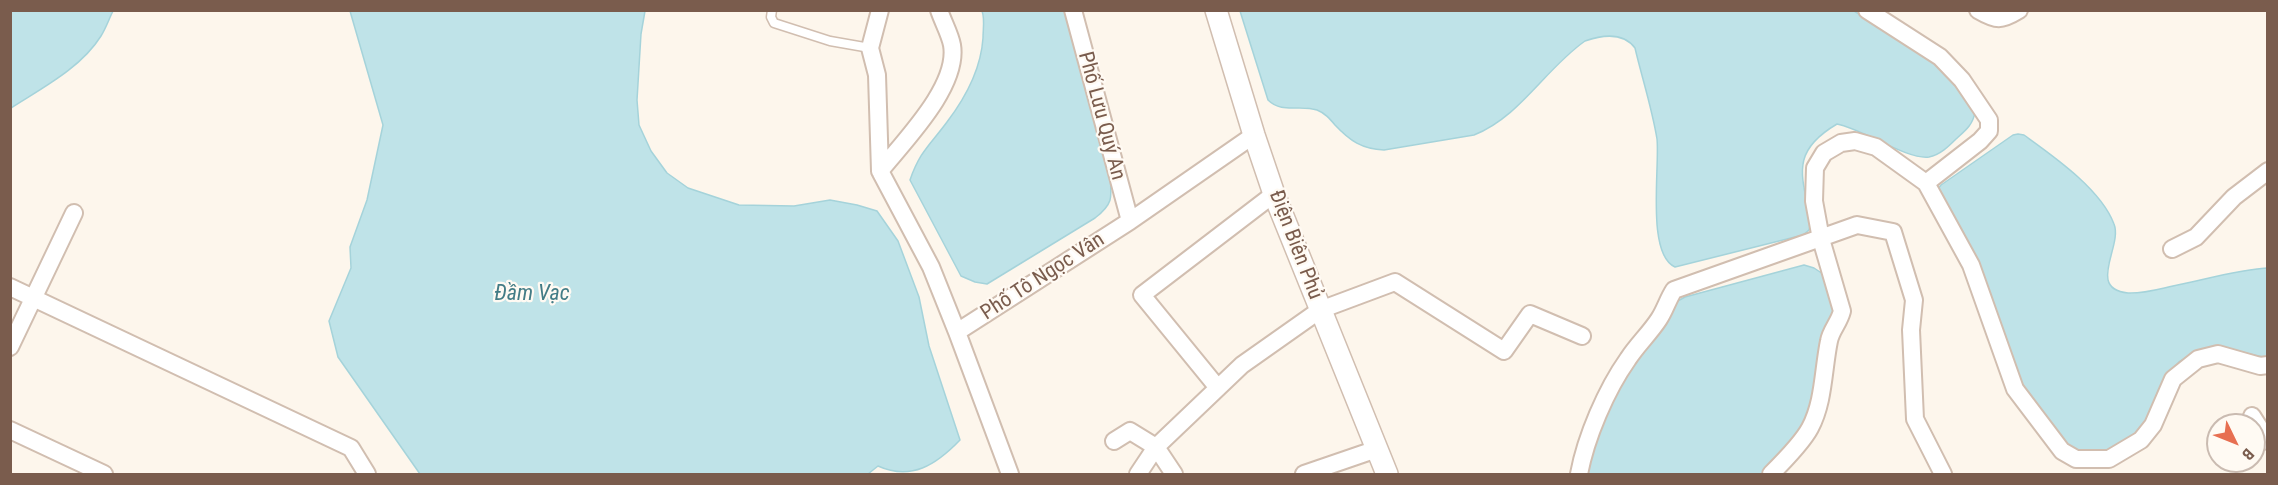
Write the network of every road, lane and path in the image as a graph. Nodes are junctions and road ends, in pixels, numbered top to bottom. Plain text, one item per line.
1 (772, 10) edge
2 (880, 10) edge
3 (939, 10) edge
4 (1073, 10) edge
5 (1216, 10) edge
6 (1867, 10) edge
7 (1978, 10) edge
8 (2019, 10) edge
9 (870, 48) junction
10 (1254, 135) junction
11 (880, 171) junction
12 (2268, 171) edge
13 (1926, 183) junction
14 (1274, 194) junction
15 (74, 213) dead end
16 (1130, 221) junction
17 (1821, 239) junction
18 (2172, 249) dead end
19 (10, 287) edge
20 (34, 298) junction
21 (1320, 310) junction
22 (957, 332) junction
23 (1582, 336) dead end
24 (10, 347) edge
25 (2268, 365) edge
26 (1218, 388) junction
27 (10, 430) edge
28 (1113, 441) dead end
29 (1156, 447) junction
30 (1377, 449) junction
31 (104, 474) edge
32 (367, 474) edge
33 (1010, 474) edge
34 (1138, 474) edge
35 (1174, 474) edge
36 (1304, 474) edge
37 (1387, 474) edge
38 (1579, 474) edge
39 (1771, 474) edge
40 (1943, 474) edge

1 - 9 lane
2 - 9 street
3 - 11 street
4 - 16 street, Phố Lưu Quý An
5 - 10 street, Điện Biên Phủ
6 - 13 street
7 - 8 street
9 - 11 street
10 - 14 street, Điện Biên Phủ
10 - 16 street, Phố Tô Ngọc Vân
11 - 22 street
12 - 18 street
13 - 17 street
13 - 25 street
14 - 21 street, Điện Biên Phủ
14 - 26 street
15 - 20 street
16 - 22 street, Phố Tô Ngọc Vân
17 - 38 street
17 - 39 street
17 - 40 street
19 - 20 street
20 - 24 street
20 - 32 street
21 - 23 street
21 - 26 street
21 - 30 street, Điện Biên Phủ
22 - 33 street, Phố Tô Ngọc Vân
26 - 29 street
27 - 31 street
28 - 29 street
29 - 34 street
29 - 35 street
30 - 36 street
30 - 37 street, Điện Biên Phủ

